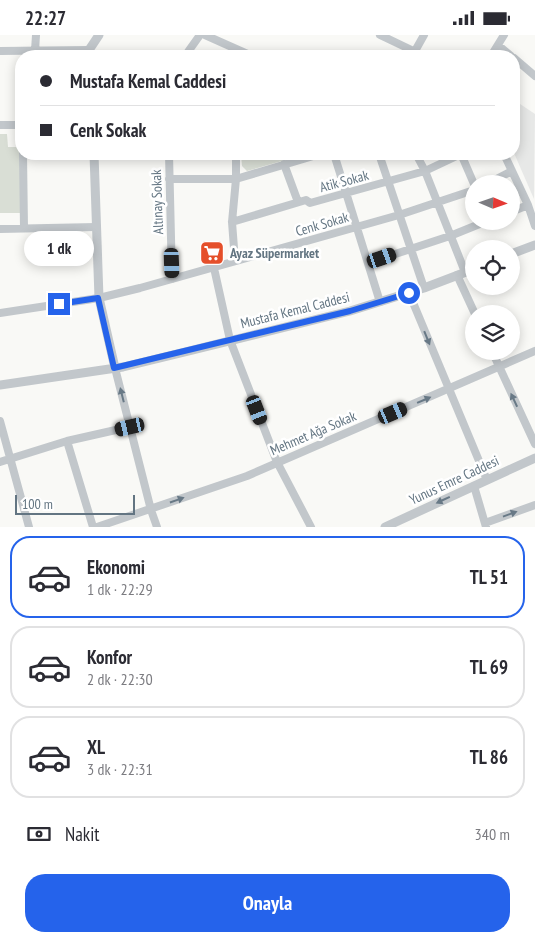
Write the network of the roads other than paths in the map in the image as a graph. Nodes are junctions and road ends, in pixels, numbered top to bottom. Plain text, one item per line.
1 (36, 35) edge
2 (99, 35) edge
3 (200, 35) edge
4 (205, 35) edge
5 (380, 35) edge
6 (424, 35) edge
7 (504, 35) edge
8 (498, 45) junction
9 (35, 50) edge
10 (91, 50) edge
11 (189, 50) edge
12 (239, 50) edge
13 (412, 50) edge
14 (415, 50) edge
15 (495, 50) edge
16 (504, 50) edge
17 (0, 51) edge
18 (15, 51) edge
19 (520, 63) edge
20 (535, 76) edge
21 (0, 125) edge
22 (15, 125) edge
23 (23, 160) edge
24 (94, 160) edge
25 (169, 160) edge
26 (236, 160) edge
27 (298, 160) edge
28 (336, 160) edge
29 (381, 160) edge
30 (419, 160) edge
31 (448, 160) edge
32 (464, 160) edge
33 (507, 160) edge
34 (284, 164) junction
35 (424, 171) junction
36 (512, 171) junction
37 (470, 175) edge
38 (504, 175) edge
39 (169, 179) junction
40 (236, 179) junction
41 (388, 182) junction
42 (465, 193) edge
43 (346, 194) junction
44 (298, 202) junction
45 (437, 203) junction
46 (528, 205) junction
47 (520, 208) edge
48 (399, 215) junction
49 (232, 222) junction
50 (535, 226) edge
51 (96, 227) junction
52 (357, 227) junction
53 (24, 228) junction
54 (0, 229) edge
55 (465, 230) edge
56 (450, 236) junction
57 (535, 245) edge
58 (410, 248) junction
59 (520, 251) edge
60 (235, 261) junction
61 (368, 263) junction
62 (214, 267) junction
63 (465, 272) edge
64 (172, 279) junction
65 (424, 288) junction
66 (409, 293) junction
67 (98, 298) junction
68 (380, 302) junction
69 (0, 313) edge
70 (230, 339) junction
71 (535, 351) edge
72 (496, 360) edge
73 (499, 366) junction
74 (114, 368) junction
75 (0, 385) edge
76 (448, 389) junction
77 (0, 421) edge
78 (130, 427) junction
79 (67, 441) junction
80 (535, 444) edge
81 (11, 458) junction
82 (535, 458) edge
83 (0, 462) edge
84 (277, 462) junction
85 (487, 480) junction
86 (474, 486) junction
87 (535, 505) edge
88 (151, 509) junction
89 (486, 525) edge
90 (29, 527) edge
91 (95, 527) edge
92 (157, 527) edge
93 (311, 527) edge
94 (385, 527) edge

1 - 9 street
2 - 10 street
3 - 11 street
4 - 12 street
5 - 13 street
6 - 14 street
7 - 8 street
8 - 15 street
8 - 16 street
17 - 18 street
19 - 20 street
21 - 22 street
23 - 53 street
24 - 51 street
25 - 39 street, Altınay Sokak
26 - 40 street
27 - 34 street
28 - 43 street
29 - 41 street
30 - 35 street
31 - 35 street, Atik Sokak
32 - 37 street
33 - 36 street
34 - 40 street
34 - 44 street
35 - 41 street, Atik Sokak
35 - 45 street
36 - 38 street
36 - 46 street
39 - 40 street
39 - 64 street, Altınay Sokak
40 - 49 street
41 - 43 street, Atik Sokak
41 - 48 street
42 - 45 street, Cenk Sokak
43 - 44 street, Atik Sokak
43 - 52 street
44 - 49 street, Atik Sokak
45 - 48 street, Cenk Sokak
45 - 56 street
46 - 47 street
46 - 50 street
48 - 52 street, Cenk Sokak
48 - 58 street
49 - 60 street
51 - 53 street
51 - 67 street
52 - 60 street, Cenk Sokak
52 - 61 street
53 - 54 street
55 - 56 street
56 - 58 street
56 - 63 street
57 - 59 street
58 - 61 street
58 - 65 street
60 - 62 street, Cenk Sokak
61 - 68 street
62 - 64 street, Cenk Sokak
62 - 70 street
63 - 65 street, Mustafa Kemal Caddesi
64 - 67 street, Cenk Sokak
65 - 66 street, Mustafa Kemal Caddesi
66 - 68 street, Mustafa Kemal Caddesi
66 -> 76 street
67 - 69 street, Cenk Sokak
67 - 74 street
68 - 70 street, Mustafa Kemal Caddesi
70 - 74 street, Mustafa Kemal Caddesi
70 - 84 street
71 - 73 street, Mehmet Ağa Sokak
72 - 73 street
73 - 76 street, Mehmet Ağa Sokak
80 -> 73 street
74 - 75 street, Mustafa Kemal Caddesi
78 -> 74 street
84 -> 76 street, Mehmet Ağa Sokak
76 - 85 street
77 - 81 street
78 - 79 street
78 - 88 street
79 - 81 street
79 - 91 street
81 - 83 street
81 - 90 street
82 - 85 street, Yunus Emre Caddesi
88 -> 84 street, Mehmet Ağa Sokak
84 - 93 street
85 - 86 street, Yunus Emre Caddesi
86 - 89 street
86 -> 94 street, Yunus Emre Caddesi
89 -> 87 street
88 - 91 street, Mehmet Ağa Sokak
88 - 92 street

